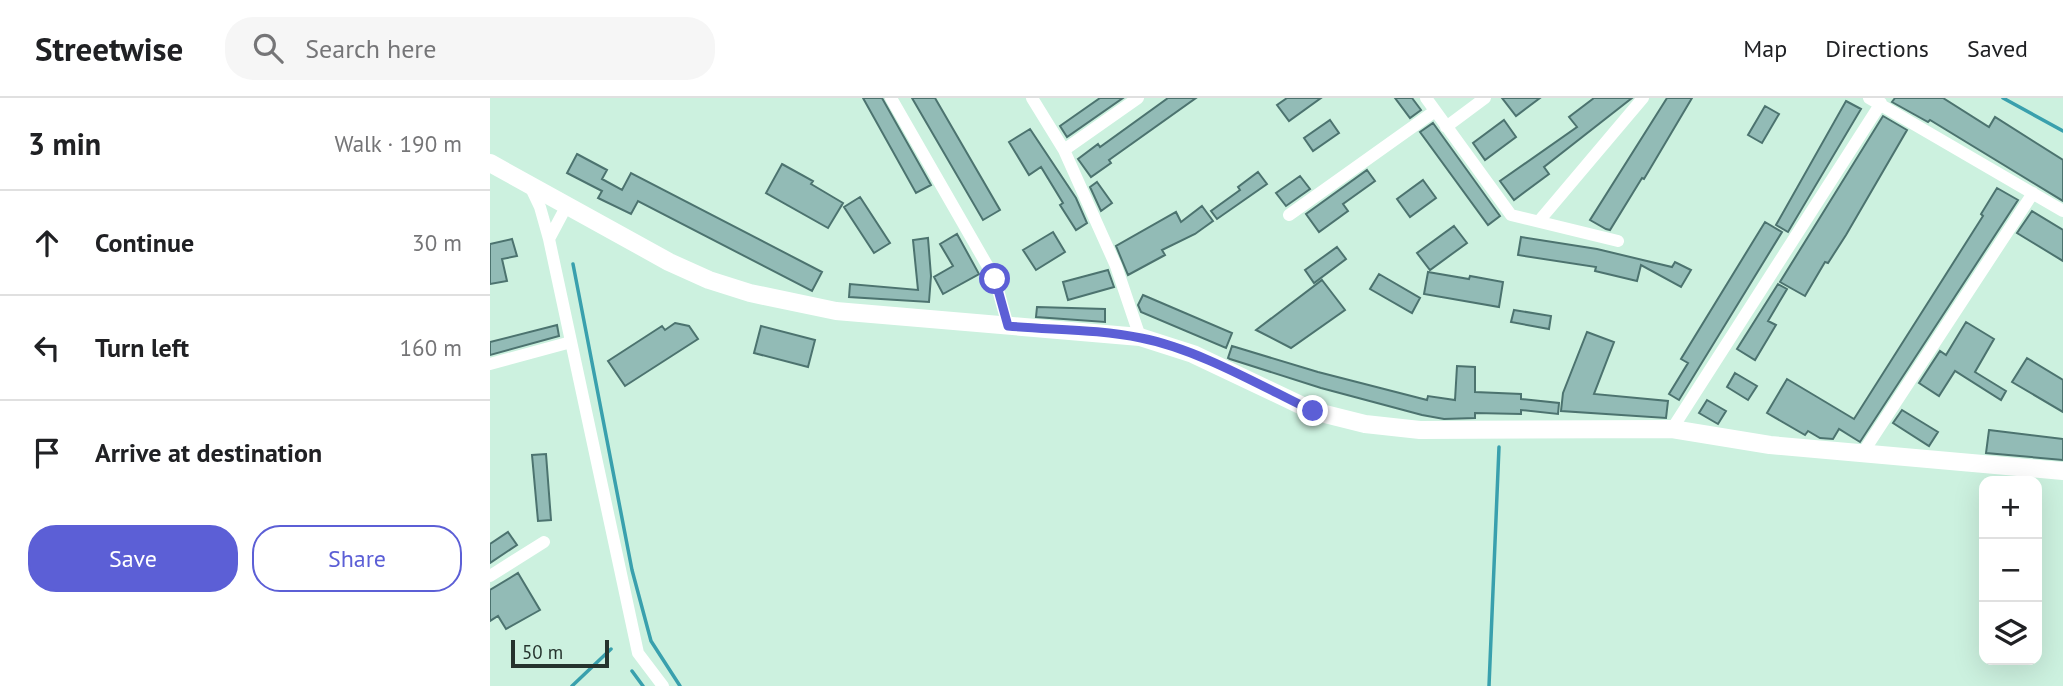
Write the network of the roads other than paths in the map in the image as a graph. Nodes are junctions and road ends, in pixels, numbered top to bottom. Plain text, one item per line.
1 (891, 98) edge
2 (1032, 98) edge
3 (1138, 98) edge
4 (1426, 98) edge
5 (1485, 98) edge
6 (1643, 98) edge
7 (1875, 101) edge
8 (1435, 111) junction
9 (1446, 127) junction
10 (1064, 150) junction
11 (490, 163) edge
12 (529, 184) junction
13 (2033, 193) junction
14 (566, 207) junction
15 (2063, 211) edge
16 (1289, 215) dead end
17 (1539, 221) junction
18 (549, 239) junction
19 (1618, 241) dead end
20 (1008, 326) junction
21 (1140, 337) junction
22 (571, 342) junction
23 (490, 364) edge
24 (1672, 429) junction
25 (1861, 454) junction
26 (2063, 471) edge
27 (544, 542) dead end
28 (490, 576) edge
29 (663, 686) edge

1 - 20 street
2 - 10 street
3 - 10 street
4 - 8 street
5 - 9 street
6 - 17 street
7 - 13 street
7 - 24 street
8 - 9 street
8 - 16 street
9 - 17 street
10 - 21 street
11 - 12 street
12 - 14 street
12 - 18 street
13 - 15 street
13 - 25 street
14 - 18 street
14 - 20 street
17 - 19 street
18 - 22 street
20 - 21 street
21 - 24 street
22 - 23 street
22 - 29 street
24 - 25 street
25 - 26 street
27 - 28 street

